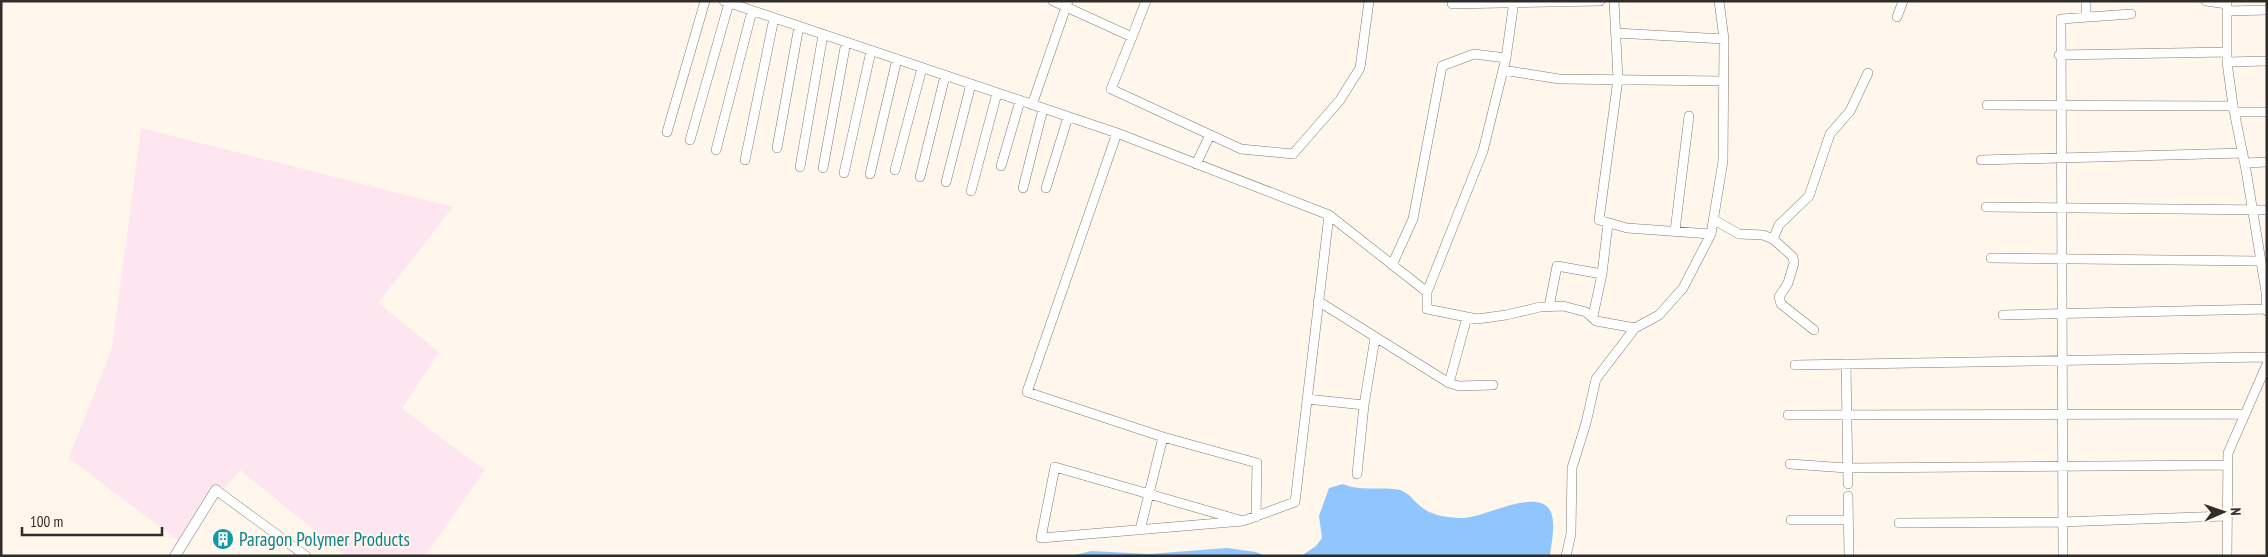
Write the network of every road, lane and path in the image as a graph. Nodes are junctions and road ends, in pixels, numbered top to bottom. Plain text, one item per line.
1 (705, 1) edge
2 (1053, 1) edge
3 (1146, 1) edge
4 (1369, 1) edge
5 (1600, 1) edge
6 (1614, 1) edge
7 (1718, 1) edge
8 (1903, 1) edge
9 (2086, 1) edge
10 (2206, 1) edge
11 (727, 2) edge
12 (1514, 2) edge
13 (1067, 4) edge
14 (1452, 4) dead end
15 (2227, 5) edge
16 (752, 10) junction
17 (2267, 10) edge
18 (2131, 14) dead end
19 (1897, 17) dead end
20 (2086, 17) junction
21 (774, 18) junction
22 (799, 26) junction
23 (1616, 33) junction
24 (823, 34) junction
25 (1132, 37) junction
26 (1724, 39) junction
27 (846, 42) junction
28 (872, 51) junction
29 (2227, 52) junction
30 (2059, 55) junction
31 (1506, 58) junction
32 (897, 59) junction
33 (2267, 61) edge
34 (2227, 62) junction
35 (922, 68) junction
36 (1503, 70) junction
37 (1868, 73) dead end
38 (945, 76) junction
39 (1618, 78) junction
40 (1724, 81) junction
41 (971, 84) junction
42 (997, 93) junction
43 (1020, 101) junction
44 (1032, 105) junction
45 (2060, 105) junction
46 (1987, 106) dead end
47 (1043, 108) junction
48 (2233, 109) junction
49 (2267, 112) edge
50 (1689, 116) dead end
51 (1068, 117) junction
52 (667, 132) dead end
53 (1116, 133) junction
54 (1210, 135) junction
55 (690, 140) dead end
56 (777, 148) dead end
57 (716, 150) dead end
58 (2242, 153) junction
59 (2060, 158) junction
60 (745, 160) dead end
61 (1981, 160) dead end
62 (2244, 162) junction
63 (2267, 162) edge
64 (1196, 164) junction
65 (1001, 166) dead end
66 (800, 167) dead end
67 (823, 168) dead end
68 (895, 170) dead end
69 (844, 173) dead end
70 (870, 174) dead end
71 (920, 177) dead end
72 (946, 182) dead end
73 (1023, 188) dead end
74 (1046, 188) dead end
75 (971, 191) dead end
76 (1986, 207) dead end
77 (2060, 208) junction
78 (2252, 210) junction
79 (2267, 210) edge
80 (1329, 215) junction
81 (1714, 220) junction
82 (1608, 223) junction
83 (1675, 231) junction
84 (1711, 234) junction
85 (1773, 239) junction
86 (2262, 247) edge
87 (1991, 258) dead end
88 (2060, 259) junction
89 (2260, 261) junction
90 (1392, 265) junction
91 (1602, 274) junction
92 (1427, 292) junction
93 (2266, 292) edge
94 (1318, 300) junction
95 (1549, 307) junction
96 (2267, 310) edge
97 (2060, 314) junction
98 (2003, 315) dead end
99 (1593, 316) junction
100 (1467, 317) junction
101 (1635, 328) junction
102 (1814, 330) dead end
103 (1375, 338) junction
104 (2267, 357) edge
105 (2061, 361) junction
106 (1846, 364) junction
107 (2267, 364) edge
108 (1795, 365) dead end
109 (1449, 383) junction
110 (1493, 385) dead end
111 (1307, 399) junction
112 (1364, 406) junction
113 (2061, 414) junction
114 (2243, 414) junction
115 (1788, 415) dead end
116 (1847, 415) junction
117 (1163, 437) junction
118 (1790, 464) dead end
119 (2227, 465) junction
120 (2061, 466) junction
121 (1848, 468) junction
122 (1357, 474) dead end
123 (1848, 484) dead end
124 (216, 490) joint
125 (1149, 494) junction
126 (1848, 496) dead end
127 (2226, 516) junction
128 (1256, 517) junction
129 (1792, 520) dead end
130 (1848, 520) junction
131 (1242, 521) junction
132 (2061, 522) junction
133 (1899, 523) dead end
134 (1140, 530) junction
135 (175, 556) edge
136 (306, 556) edge
137 (1566, 556) edge
138 (1849, 556) edge
139 (2063, 556) edge
140 (2227, 556) edge

1 - 52 street
2 - 13 street
3 - 25 street
4 - 54 street
5 - 12 street
6 - 23 street
7 - 26 street
8 - 19 street
9 - 20 street
10 - 15 street
11 - 16 street
11 - 55 street
12 - 14 street
12 - 31 street
13 - 25 street
13 - 44 street
15 - 17 street
15 - 29 street
16 - 21 street
16 - 57 street
18 - 20 street
20 - 30 street
21 - 22 street
21 - 60 street
22 - 24 street
22 - 56 street
23 - 26 street
23 - 39 street
24 - 27 street
24 - 66 street
25 - 54 street
26 - 40 street
27 - 28 street
27 - 67 street
28 - 32 street
28 - 69 street
29 - 30 street
29 - 34 street
30 - 45 street
31 - 36 street
31 - 90 street
32 - 35 street
32 - 70 street
33 - 34 street
34 - 48 street
35 - 38 street
35 - 68 street
36 - 39 street
36 - 92 street
37 - 85 street
38 - 41 street
38 - 71 street
39 - 40 street
39 - 82 street
40 - 81 street
41 - 42 street
41 - 72 street
42 - 43 street
42 - 75 street
43 - 44 street
43 - 65 street
44 - 47 street
45 - 46 street
45 - 48 street
45 - 59 street
47 - 51 street
47 - 73 street
48 - 49 street
48 - 58 street
50 - 83 street
51 - 53 street
51 - 74 street
53 - 64 street
53 - 117 street
54 - 64 street
58 - 59 street
58 - 62 street
59 - 61 street
59 - 77 street
62 - 63 street
62 - 78 street
64 - 80 street
76 - 77 street
77 - 78 street
77 - 88 street
78 - 79 street
78 - 86 street
80 - 90 street
80 - 94 street
81 - 84 street
81 - 85 street
82 - 83 street
82 - 91 street
83 - 84 street
84 - 101 street
85 - 102 street
86 - 89 street
87 - 88 street
88 - 89 street
88 - 97 street
89 - 93 street
90 - 92 street
91 - 95 street
91 - 99 street
92 - 100 street
93 - 96 street
94 - 103 street
94 - 111 street
95 - 99 street
95 - 100 street
96 - 97 street
97 - 98 street
97 - 105 street
99 - 101 street
100 - 109 street
101 - 137 street
103 - 109 street
103 - 112 street
104 - 105 street
105 - 106 street
105 - 113 street
106 - 108 street
106 - 116 street
107 - 114 street
109 - 110 street
111 - 112 street
111 - 128 street
112 - 122 street
113 - 114 street
113 - 116 street
113 - 120 street
114 - 119 street
115 - 116 street
116 - 121 street
117 - 125 street
117 - 128 street
118 - 121 street
119 - 120 street
119 - 127 street
120 - 121 street
120 - 132 street
121 - 123 street
124 - 135 street
124 - 136 street
125 - 131 street
125 - 134 street
125 - 134 street
126 - 130 street
127 - 132 street
127 - 140 street
128 - 131 street
129 - 130 street
130 - 138 street
131 - 134 street
132 - 133 street
132 - 139 street

